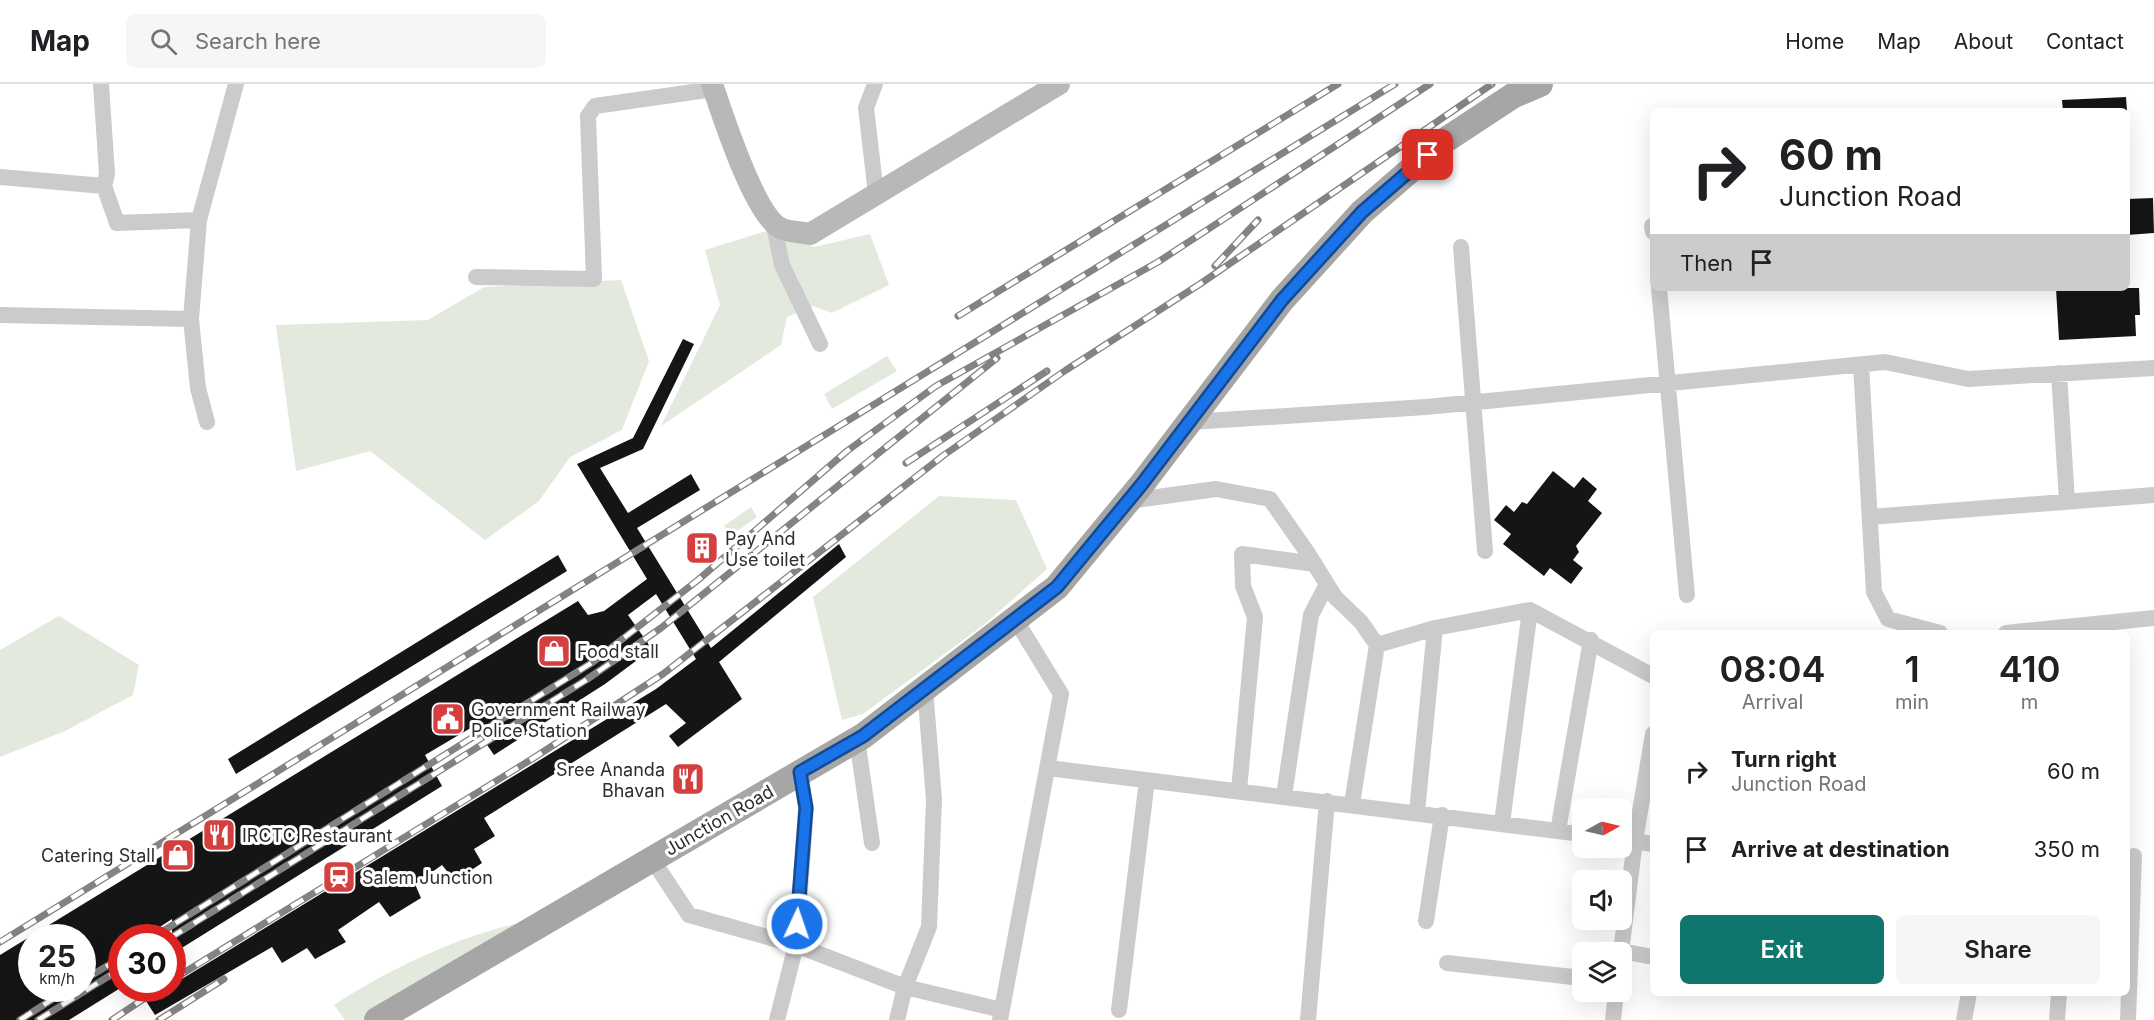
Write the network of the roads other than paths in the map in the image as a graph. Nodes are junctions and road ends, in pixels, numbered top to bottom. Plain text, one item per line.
1 (101, 84) edge
2 (237, 84) edge
3 (875, 84) edge
4 (1059, 84) edge
5 (1540, 84) edge
6 (713, 86) edge
7 (0, 177) edge
8 (104, 186) junction
9 (876, 194) junction
10 (199, 220) junction
11 (773, 220) junction
12 (1461, 247) dead end
13 (476, 277) dead end
14 (1659, 291) edge
15 (0, 315) edge
16 (191, 319) junction
17 (820, 344) dead end
18 (1861, 365) junction
19 (2154, 368) edge
20 (2059, 373) junction
21 (1668, 384) junction
22 (1473, 403) junction
23 (207, 422) dead end
24 (1190, 422) junction
25 (2154, 495) edge
26 (1128, 501) junction
27 (2067, 502) junction
28 (1870, 517) junction
29 (1485, 551) dead end
30 (1315, 564) junction
31 (1327, 584) junction
32 (1686, 595) dead end
33 (1530, 610) junction
34 (2154, 618) edge
35 (1015, 620) junction
36 (1435, 628) junction
37 (1929, 630) edge
38 (2036, 630) edge
39 (1591, 640) junction
40 (1377, 645) junction
41 (1650, 674) edge
42 (925, 688) junction
43 (857, 739) junction
44 (1650, 747) edge
45 (1048, 768) junction
46 (800, 772) junction
47 (1147, 780) junction
48 (1239, 790) junction
49 (1284, 796) junction
50 (1326, 801) junction
51 (1352, 804) junction
52 (1417, 812) junction
53 (1442, 815) junction
54 (1502, 823) junction
55 (1632, 823) edge
56 (1558, 831) junction
57 (1572, 833) edge
58 (1632, 841) edge
59 (872, 843) dead end
60 (1650, 844) edge
61 (2134, 856) dead end
62 (1627, 858) edge
63 (652, 859) junction
64 (1426, 921) dead end
65 (1622, 942) edge
66 (796, 945) junction
67 (1632, 954) edge
68 (1650, 957) edge
69 (1447, 963) dead end
70 (2130, 965) edge
71 (1572, 977) edge
72 (905, 987) junction
73 (1968, 996) edge
74 (2059, 996) edge
75 (2129, 996) edge
76 (1615, 1002) edge
77 (1119, 1010) dead end
78 (1001, 1015) edge
79 (377, 1020) edge
80 (777, 1020) edge
81 (897, 1020) edge
82 (1308, 1020) edge
83 (1613, 1020) edge
84 (1964, 1020) edge
85 (2058, 1020) edge
86 (2128, 1020) edge

1 - 8 street
2 - 10 street
3 - 9 street
4 - 9 main road
5 - 24 main road, Junction Road
6 - 11 main road
6 - 13 street
7 - 8 street
8 - 10 street
9 - 11 main road
10 - 16 street
11 - 17 street
12 - 22 street
14 - 21 street
15 - 16 street
16 - 23 street
18 - 20 street
18 - 21 street
18 - 28 street
19 - 20 street
20 - 27 street
21 - 22 street
21 - 32 street
22 - 24 street
22 - 29 street
24 - 26 main road, Junction Road
25 - 27 street
26 - 30 street
26 - 35 main road, Junction Road
27 - 28 street
28 - 37 street
30 - 31 street
30 - 48 street
31 - 40 street
31 - 49 street
33 - 36 street
33 - 39 street
33 - 54 street
34 - 38 street
35 - 42 main road, Junction Road
35 - 45 street
36 - 40 street
36 - 52 street
39 - 41 street
39 - 56 street
40 - 51 street
42 - 43 main road, Junction Road
42 - 72 street
43 - 46 main road, Junction Road
43 - 59 street
44 - 55 street
45 - 47 street
45 - 78 street
46 - 63 main road, Junction Road
46 - 66 street
47 - 48 street
47 - 77 street
48 - 49 street
49 - 50 street
50 - 51 street
50 - 82 street
51 - 52 street
52 - 53 street
53 - 54 street
53 - 64 street
54 - 56 street
56 - 57 street
58 - 60 street
61 - 70 street
62 - 65 street
63 - 66 street
63 - 79 main road, Junction Road
66 - 72 street
66 - 80 street
67 - 68 street
69 - 71 street
72 - 78 street
72 - 81 street
73 - 84 street
74 - 85 street
75 - 86 street
76 - 83 street

